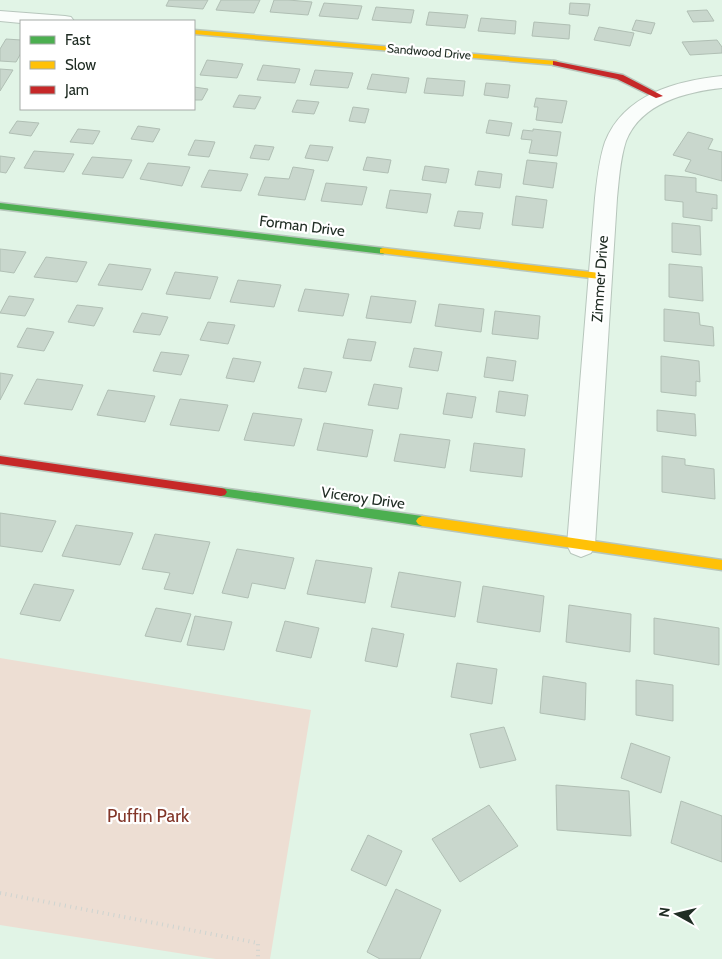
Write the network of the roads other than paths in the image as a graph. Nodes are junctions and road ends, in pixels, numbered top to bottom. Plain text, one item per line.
1 (0, 16) edge
2 (53, 20) edge
3 (195, 32) edge
4 (722, 82) edge
5 (659, 96) junction
6 (0, 206) edge
7 (600, 276) junction
8 (0, 460) edge
9 (582, 545) junction
10 (722, 565) edge

1 - 2 street
3 - 5 street, Sandwood Drive
4 - 5 street, Zimmer Drive
5 - 7 street, Zimmer Drive
6 - 7 street, Forman Drive
7 - 9 street, Zimmer Drive
8 - 9 street, Viceroy Drive
9 - 10 street, Viceroy Drive

